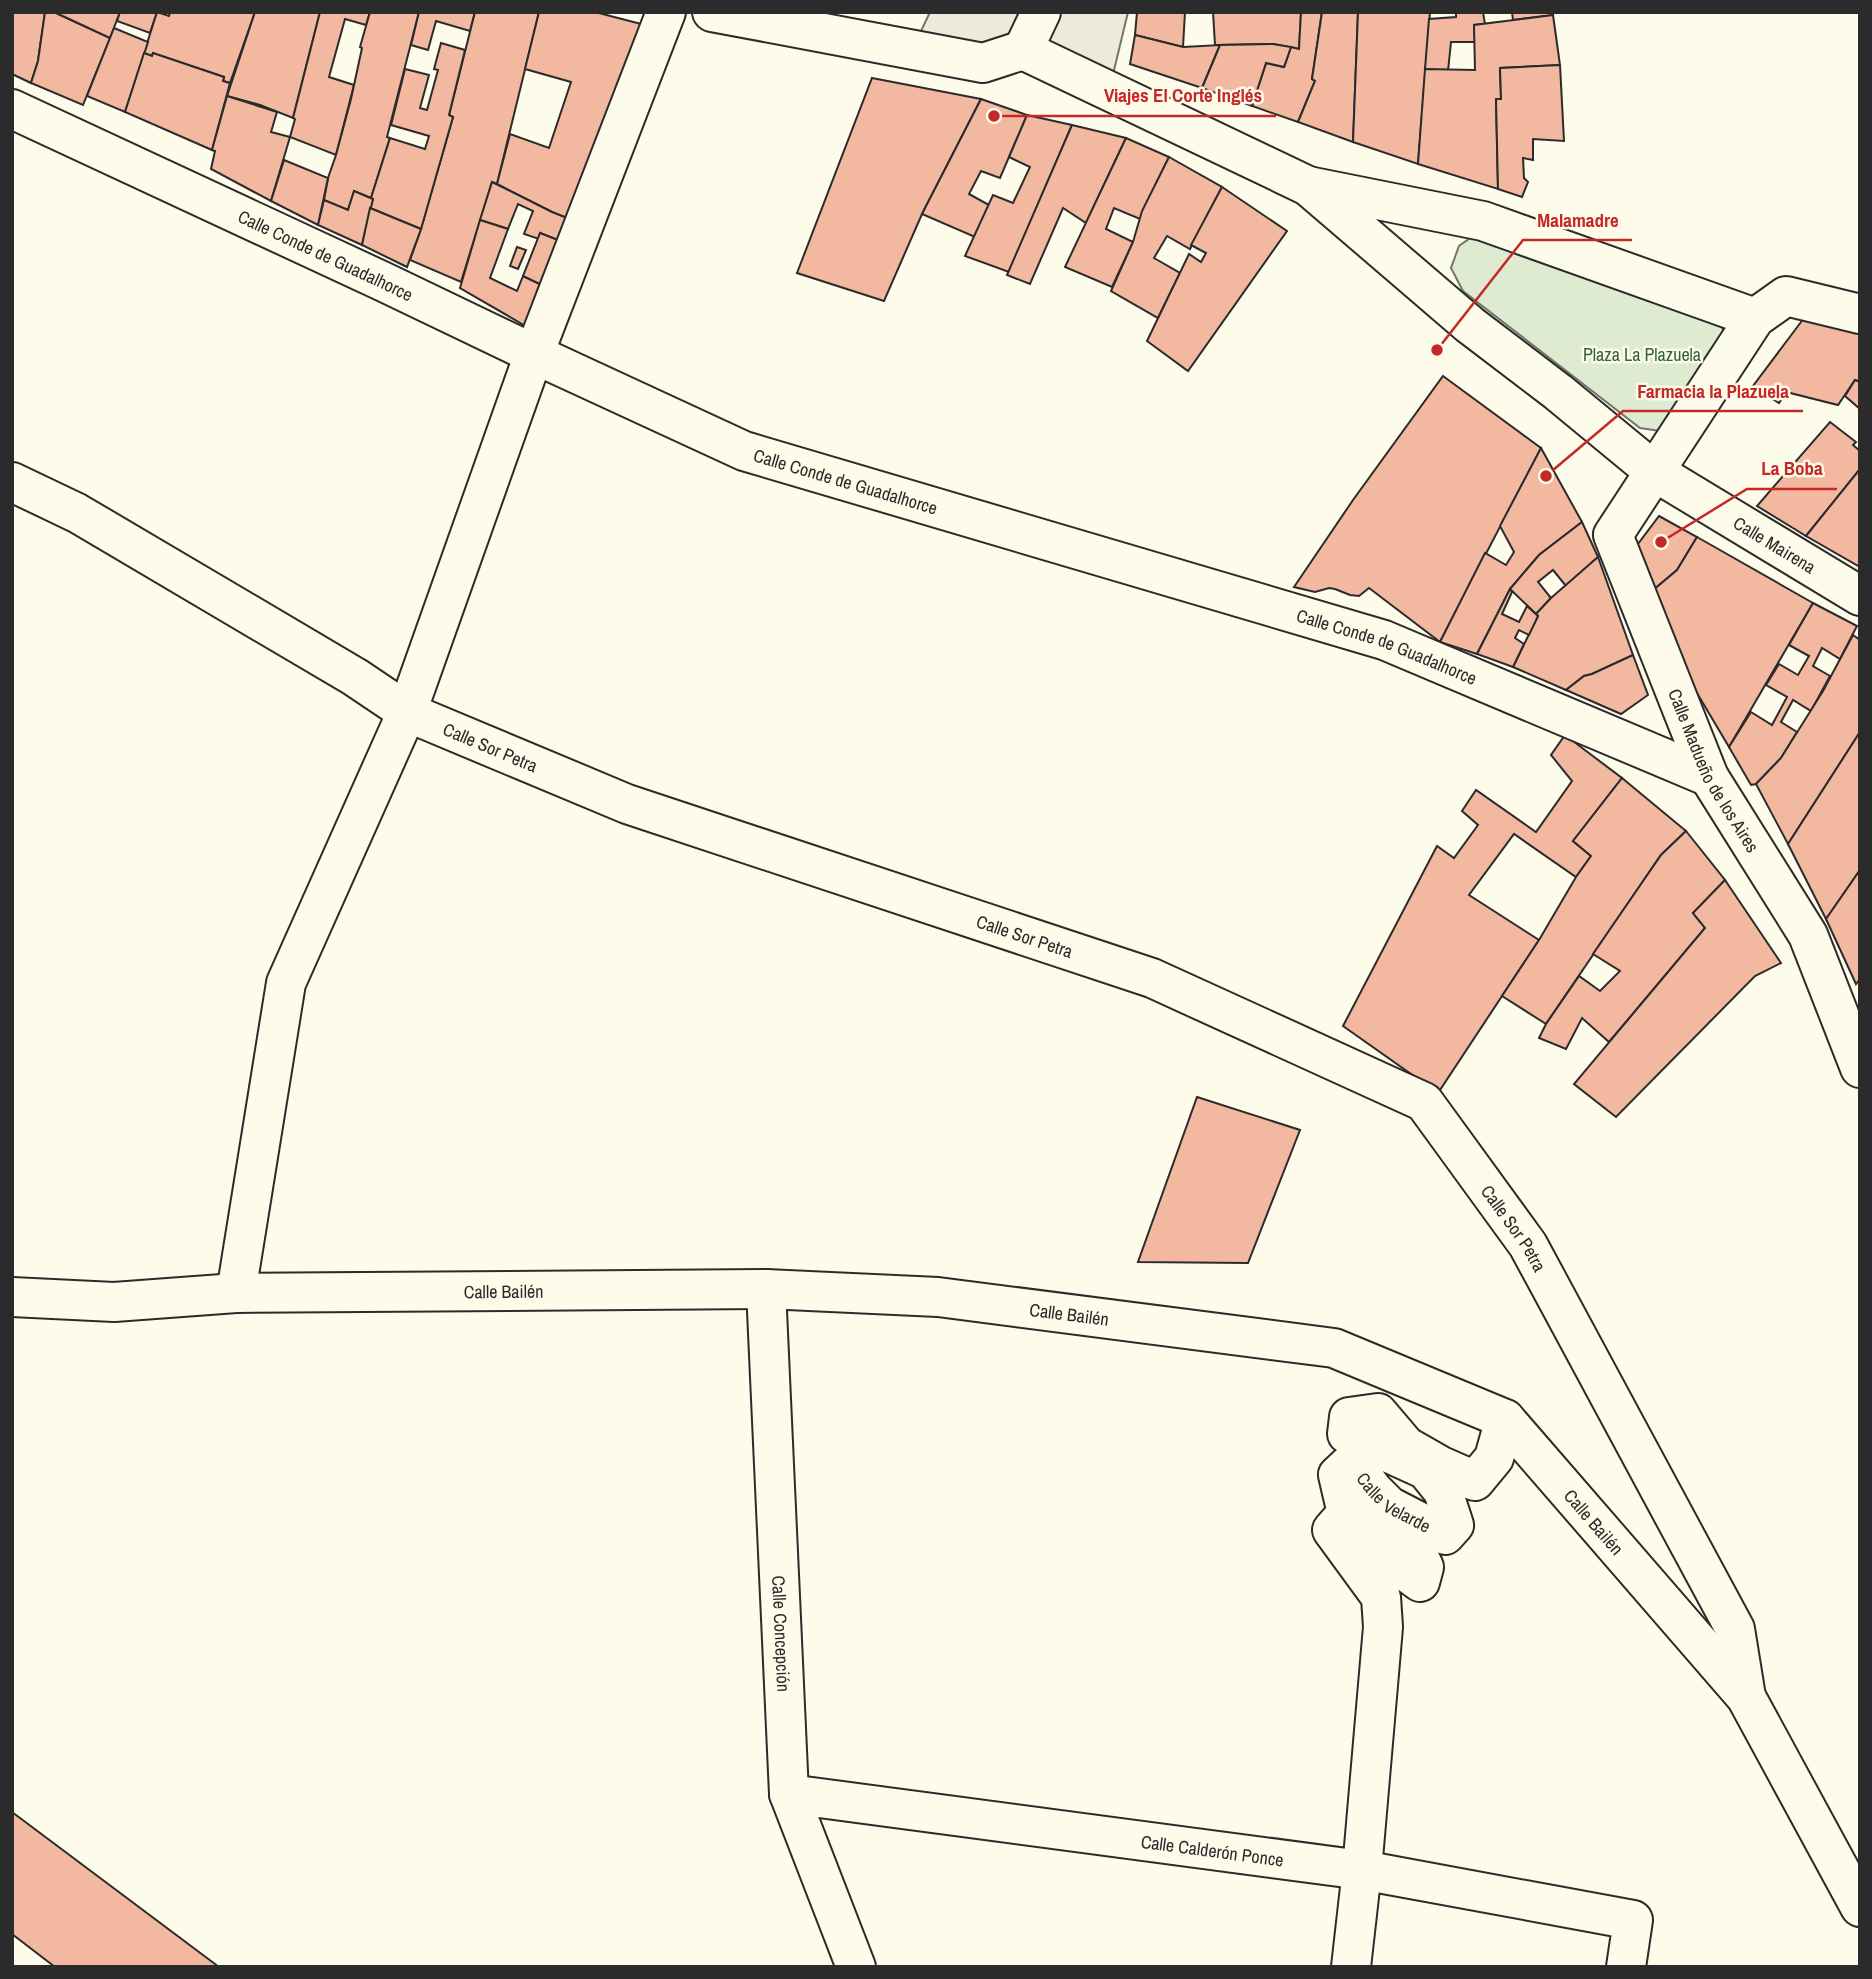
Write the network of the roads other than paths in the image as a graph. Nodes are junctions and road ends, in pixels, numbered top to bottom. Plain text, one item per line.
1 (666, 12) edge
2 (712, 12) edge
3 (1041, 12) edge
4 (1023, 50) junction
5 (12, 109) edge
6 (1308, 186) junction
7 (1860, 314) edge
8 (1755, 318) junction
9 (534, 354) junction
10 (1655, 472) junction
11 (12, 482) edge
12 (1860, 596) edge
13 (407, 712) junction
14 (1709, 777) junction
15 (1860, 1068) edge
16 (766, 1289) junction
17 (236, 1293) junction
18 (12, 1297) edge
19 (1505, 1419) junction
20 (1746, 1697) junction
21 (789, 1794) junction
22 (1362, 1870) junction
23 (1860, 1908) edge
24 (856, 1967) edge
25 (1351, 1967) edge
26 (1626, 1967) edge

1 - 9 street
2 - 4 street
3 - 4 street
4 - 6 street
5 - 9 street, Calle Conde de Guadalhorce
6 - 8 street
6 - 10 street
7 - 8 street
8 - 10 street
9 - 13 street
9 - 14 street, Calle Conde de Guadalhorce
10 - 12 street, Calle Mairena
10 - 14 street, Calle Madueño de los Aires
11 - 13 street, Calle Sor Petra
13 - 17 street
13 - 20 street, Calle Sor Petra
14 - 15 street, Calle Madueño de los Aires
16 - 17 street, Calle Bailén
16 - 19 street, Calle Bailén
16 - 21 street, Calle Concepción
17 - 18 street, Calle Bailén
19 - 20 street, Calle Bailén
19 - 22 street, Calle Velarde
20 - 23 street, Calle Bailén
21 - 22 street, Calle Calderón Ponce
21 - 24 street, Calle Concepción
22 - 25 street, Calle Velarde
22 - 26 street, Calle Calderón Ponce

